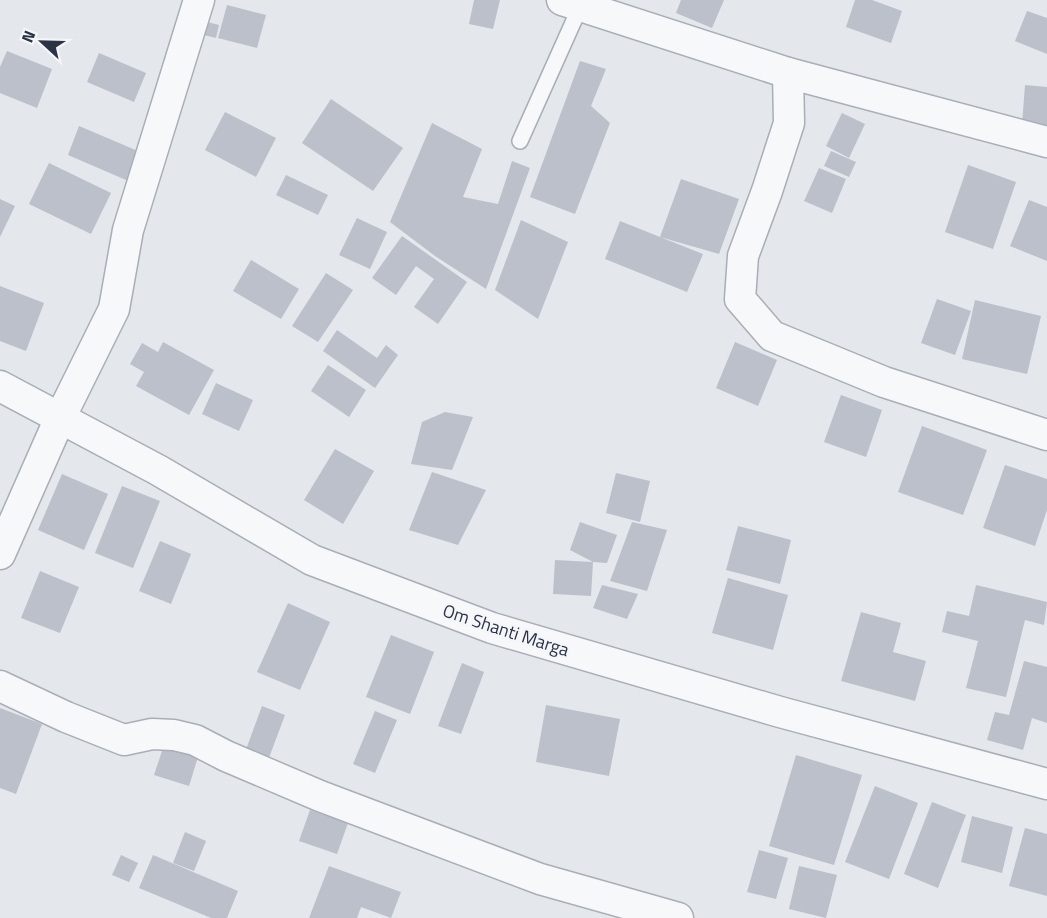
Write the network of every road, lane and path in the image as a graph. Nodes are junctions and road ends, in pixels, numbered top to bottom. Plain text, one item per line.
1 (199, 0) edge
2 (571, 4) edge
3 (788, 73) junction
4 (520, 141) dead end
5 (1047, 142) edge
6 (0, 386) edge
7 (60, 418) junction
8 (1047, 435) edge
9 (0, 554) edge
10 (0, 686) edge
11 (1047, 784) edge
12 (678, 918) edge

1 - 7 street
2 - 3 street
2 - 4 lane
3 - 5 street
3 - 8 street
6 - 7 street, Om Shanti Marga
7 - 9 street
7 - 11 street, Om Shanti Marga
10 - 12 street

